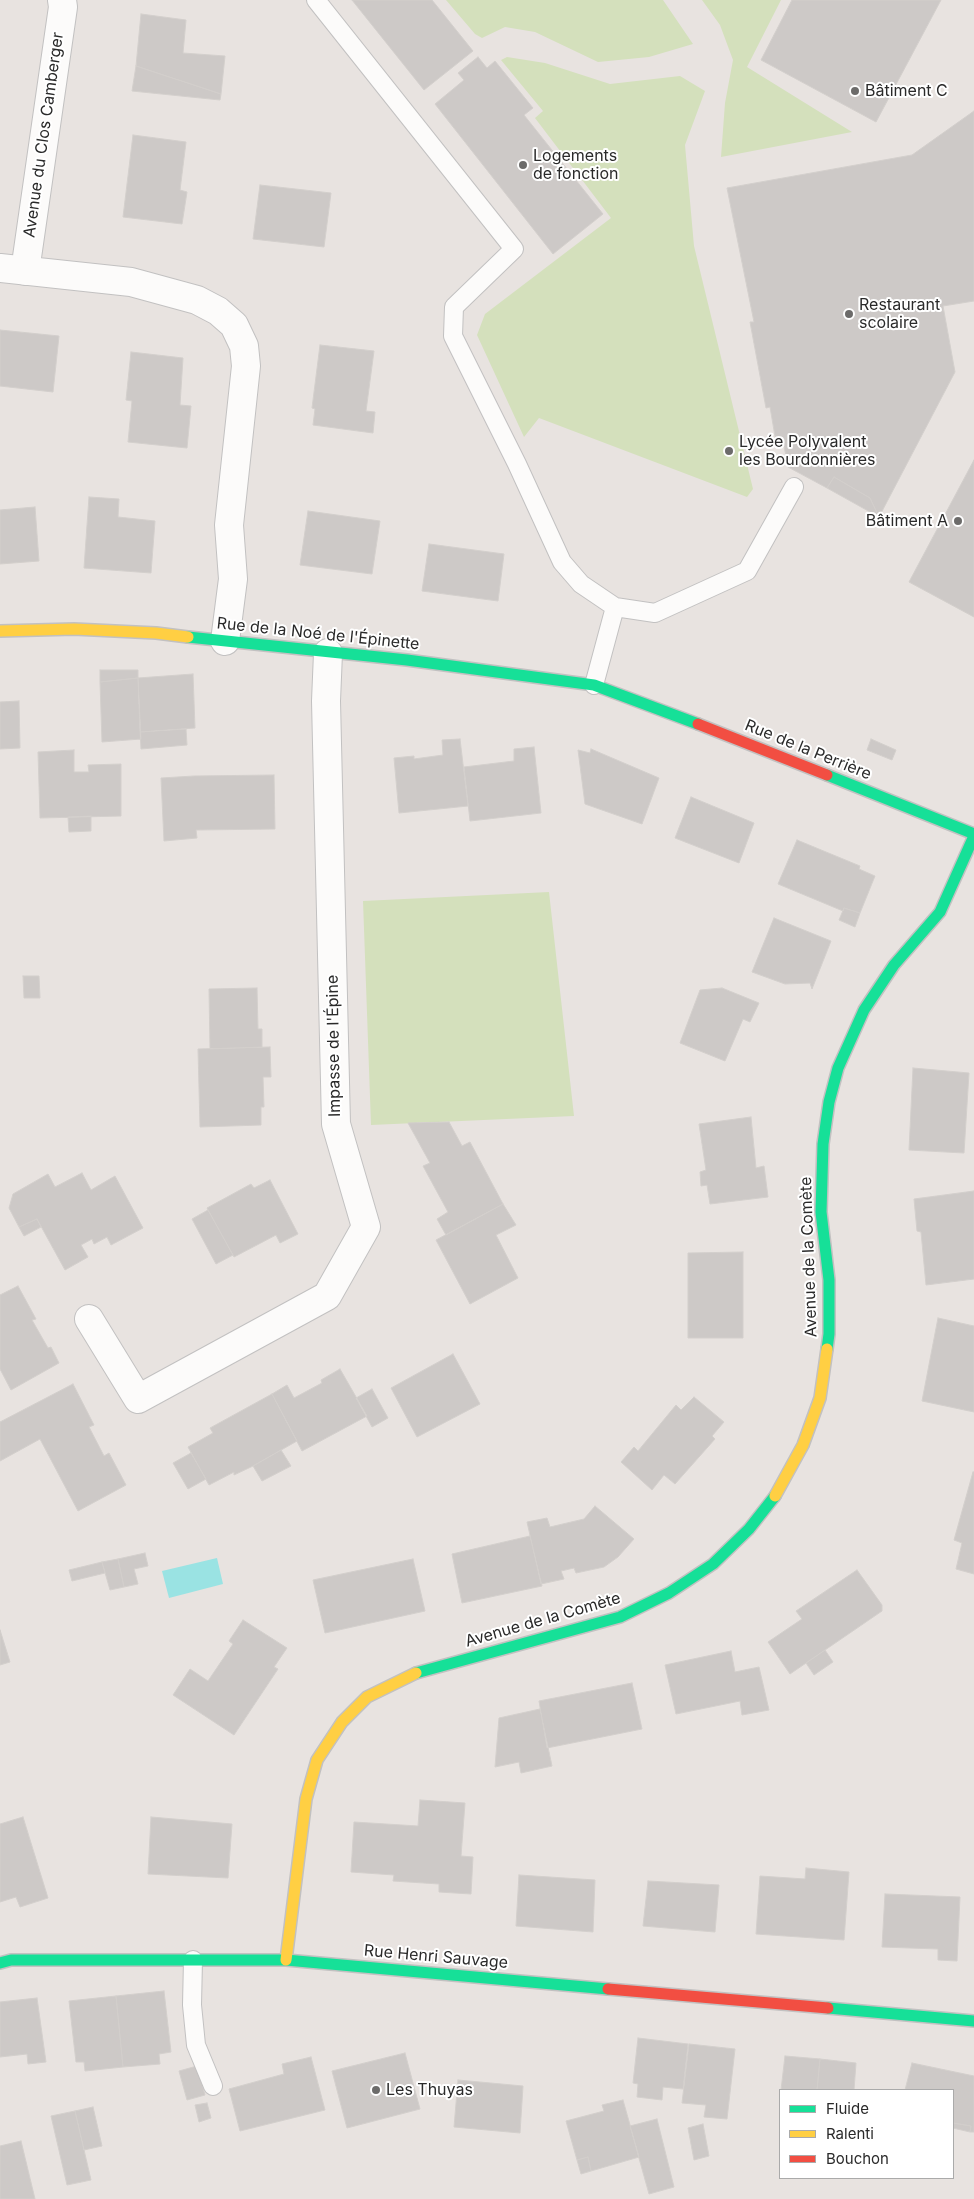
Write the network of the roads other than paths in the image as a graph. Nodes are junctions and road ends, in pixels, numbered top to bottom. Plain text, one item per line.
1 (62, 0) edge
2 (316, 0) edge
3 (12, 269) edge
4 (794, 488) dead end
5 (615, 607) junction
6 (0, 631) edge
7 (225, 642) junction
8 (328, 653) junction
9 (594, 685) junction
10 (630, 697) joint
11 (974, 835) edge
12 (89, 1319) dead end
13 (193, 1960) junction
14 (286, 1960) junction
15 (0, 1963) edge
16 (974, 2021) edge
17 (213, 2086) dead end

1 - 3 street, Avenue du Clos Camberger
2 - 5 lane
3 - 7 street, Avenue du Clos Camberger
4 - 5 lane
5 - 9 lane
6 - 7 street, Rue de la Noé de l'Épinette
7 - 8 street, Rue de la Noé de l'Épinette
8 - 9 street, Rue de la Noé de l'Épinette
8 - 12 street, Impasse de l'Épine
9 - 10 street, Rue de la Noé de l'Épinette
10 - 11 street, Rue de la Perrière
11 - 14 street, Avenue de la Comète
13 - 14 street, Rue Henri Sauvage
13 - 15 street, Rue Henri Sauvage
13 - 17 lane
14 - 16 street, Rue Henri Sauvage

